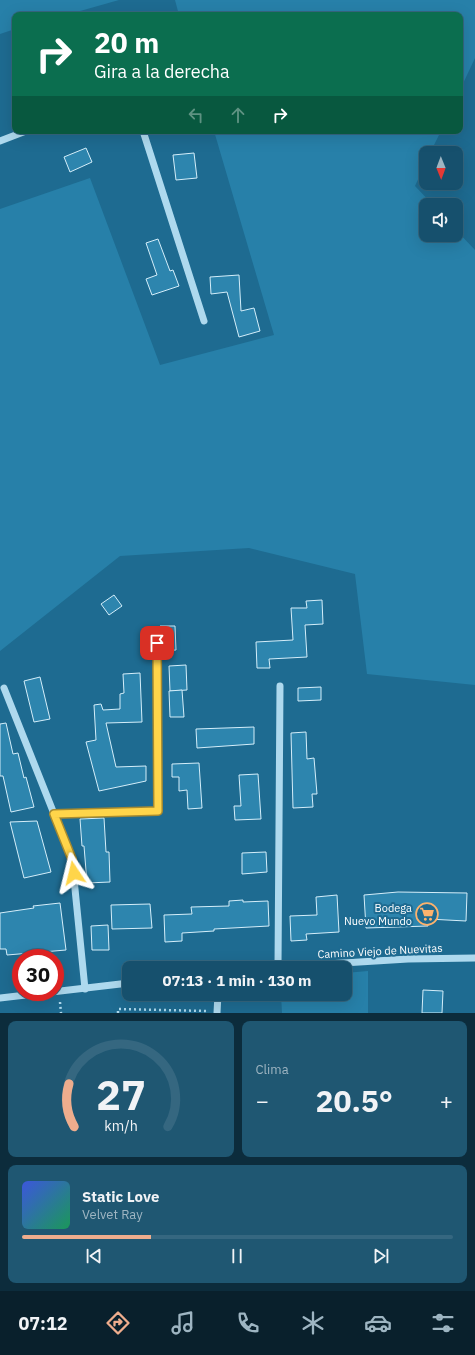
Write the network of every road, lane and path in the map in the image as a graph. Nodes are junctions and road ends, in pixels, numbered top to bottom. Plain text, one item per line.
1 (18, 134) edge
2 (144, 134) edge
3 (0, 141) edge
4 (204, 321) dead end
5 (157, 643) dead end
6 (280, 686) dead end
7 (4, 688) dead end
8 (54, 814) junction
9 (475, 958) edge
10 (278, 961) edge
11 (352, 962) edge
12 (122, 984) edge
13 (85, 989) junction
14 (0, 998) edge
15 (218, 1001) edge
16 (217, 1012) edge
17 (118, 1013) edge

1 - 3 street
2 - 4 street
5 - 8 street
6 - 10 street
7 - 8 street
8 - 13 street
9 - 11 street, Camino Viejo de Nuevitas
12 - 13 street
13 - 14 street
15 - 16 street
16 - 17 path

